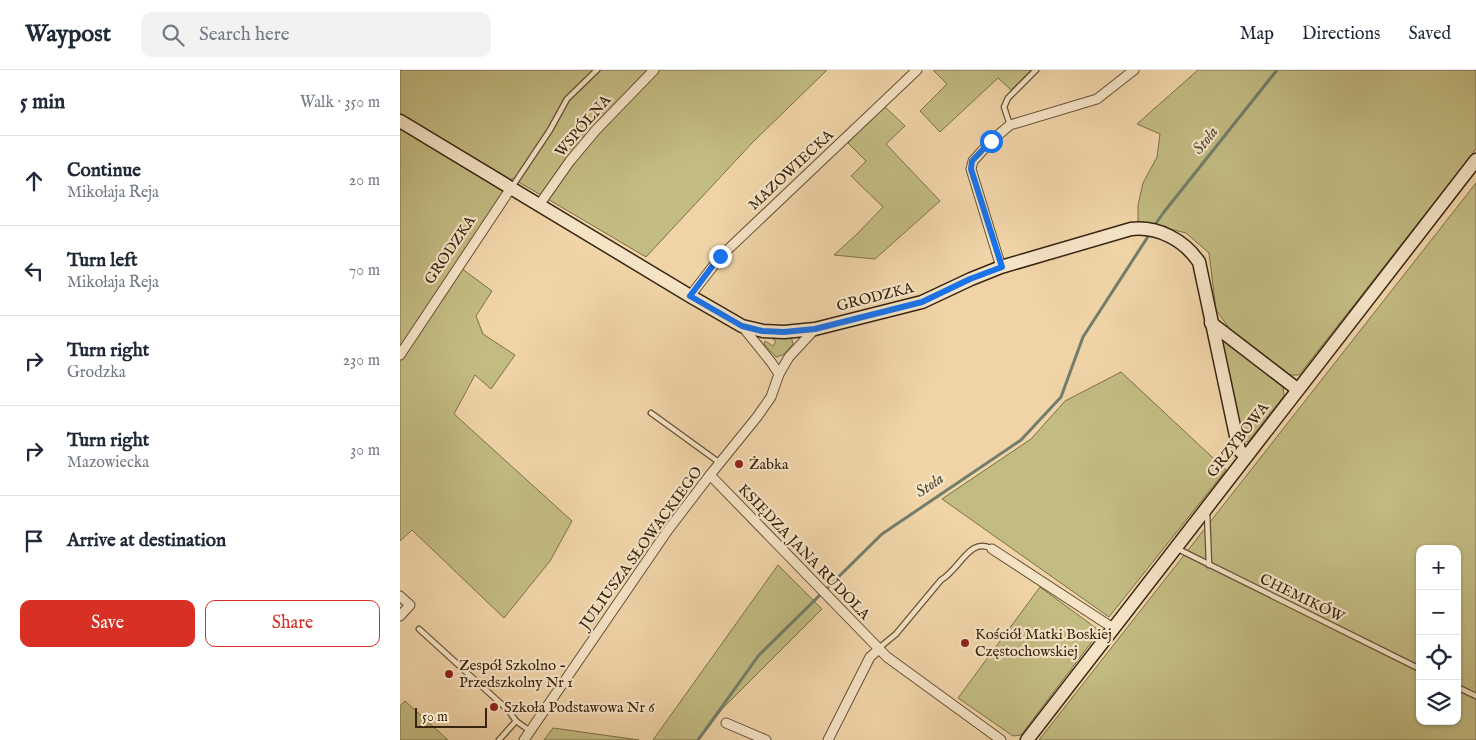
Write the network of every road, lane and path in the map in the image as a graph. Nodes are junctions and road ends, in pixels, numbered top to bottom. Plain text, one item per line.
1 (597, 70) edge
2 (654, 70) edge
3 (916, 70) edge
4 (1036, 70) edge
5 (1134, 70) edge
6 (400, 121) edge
7 (1010, 125) junction
8 (1476, 160) edge
9 (511, 188) junction
10 (539, 205) junction
11 (1002, 267) junction
12 (690, 296) junction
13 (1211, 323) junction
14 (742, 326) junction
15 (815, 329) junction
16 (400, 355) edge
17 (779, 374) junction
18 (1297, 389) junction
19 (651, 413) dead end
20 (1246, 456) junction
21 (720, 463) junction
22 (710, 476) junction
23 (1206, 506) junction
24 (1174, 548) junction
25 (992, 549) joint
26 (1210, 566) junction
27 (400, 596) edge
28 (400, 616) edge
29 (1113, 628) junction
30 (419, 629) dead end
31 (879, 649) junction
32 (1416, 667) edge
33 (1461, 689) edge
34 (1476, 696) edge
35 (516, 721) junction
36 (726, 723) dead end
37 (530, 731) junction
38 (499, 740) edge
39 (524, 740) edge
40 (766, 740) edge
41 (828, 740) edge
42 (1001, 740) edge
43 (1027, 740) edge

1 - 9 lane
2 - 10 street, WSPÓLNA
3 - 12 street, MAZOWIECKA
4 - 7 lane
5 - 7 street
6 - 9 street, GRODZKA
7 - 11 street
8 - 18 street, GRZYBOWA
9 - 10 street, GRODZKA
9 - 16 street, GRODZKA
10 - 12 street, GRODZKA
11 - 13 street, GRODZKA
11 - 15 street, GRODZKA
12 - 14 street, GRODZKA
13 - 18 street
13 - 20 street, GRODZKA
14 - 15 street, GRODZKA
14 - 17 street
15 - 17 street, JULIUSZA SŁOWACKIEGO
17 - 21 street, JULIUSZA SŁOWACKIEGO
18 - 20 street, GRZYBOWA
19 - 21 lane
20 - 23 street, GRZYBOWA
21 - 22 street, JULIUSZA SŁOWACKIEGO
22 - 31 street, KSIĘDZA JANA RUDOLA
22 - 37 street, JULIUSZA SŁOWACKIEGO
23 - 24 street, GRZYBOWA
23 - 26 lane
24 - 26 lane, CHEMIKÓW
24 - 29 street, GRZYBOWA
25 - 29 street
25 - 31 lane
26 - 32 lane, CHEMIKÓW
27 - 28 street
29 - 43 street, GRZYBOWA
30 - 35 lane
31 - 41 street
31 - 42 street, KSIĘDZA JANA RUDOLA
33 - 34 lane
35 - 37 lane
35 - 38 lane
36 - 40 street
37 - 39 street, JULIUSZA SŁOWACKIEGO

